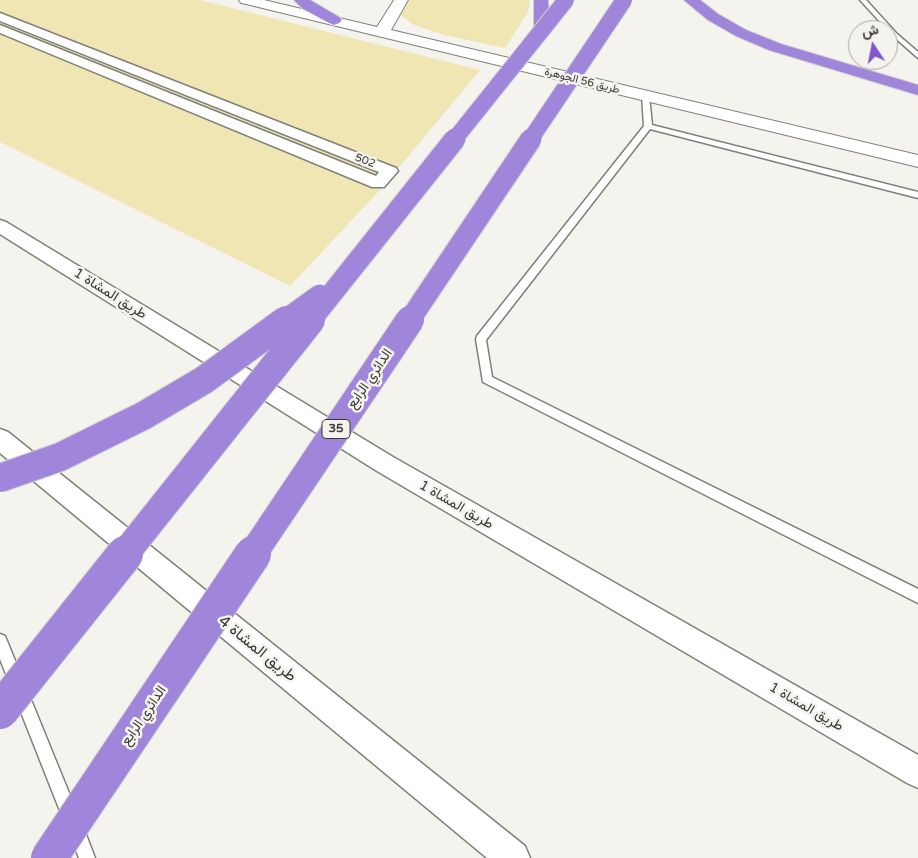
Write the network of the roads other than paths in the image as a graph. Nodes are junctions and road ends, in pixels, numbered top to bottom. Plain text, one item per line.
1 (246, 0) edge
2 (301, 0) edge
3 (401, 0) edge
4 (541, 0) edge
5 (566, 0) edge
6 (624, 0) edge
7 (864, 0) edge
8 (691, 1) edge
9 (0, 17) edge
10 (334, 20) junction
11 (0, 29) edge
12 (382, 32) junction
13 (542, 32) junction
14 (918, 56) edge
15 (918, 90) edge
16 (645, 96) junction
17 (648, 126) junction
18 (918, 161) edge
19 (918, 196) edge
20 (0, 226) edge
21 (348, 275) junction
22 (0, 439) edge
23 (0, 478) edge
24 (918, 596) edge
25 (0, 640) edge
26 (0, 711) edge
27 (918, 772) edge
28 (87, 802) junction
29 (49, 858) edge
30 (60, 858) edge
31 (87, 858) edge
32 (513, 858) edge

1 - 10 main road, طريق 56 الجوهرة
2 - 10 highway
3 - 12 main road
4 - 13 highway
5 - 13 highway, bridge
6 - 28 highway, الدائري الرابع / 35, bridge
7 - 14 lane
8 - 15 highway
9 - 11 street, 502
10 - 12 main road, طريق 56 الجوهرة
12 - 16 main road, طريق 56 الجوهرة
13 - 21 highway, bridge
16 - 17 lane
16 - 18 main road, طريق 56 الجوهرة
17 - 19 lane
17 - 24 lane
20 - 27 street, طريق المشاة 1
21 - 23 highway, bridge
21 - 26 highway, bridge
22 - 32 street, طريق المشاة 4
25 - 31 lane
28 - 29 highway, الدائري الرابع / 35, bridge
28 - 30 highway, bridge

